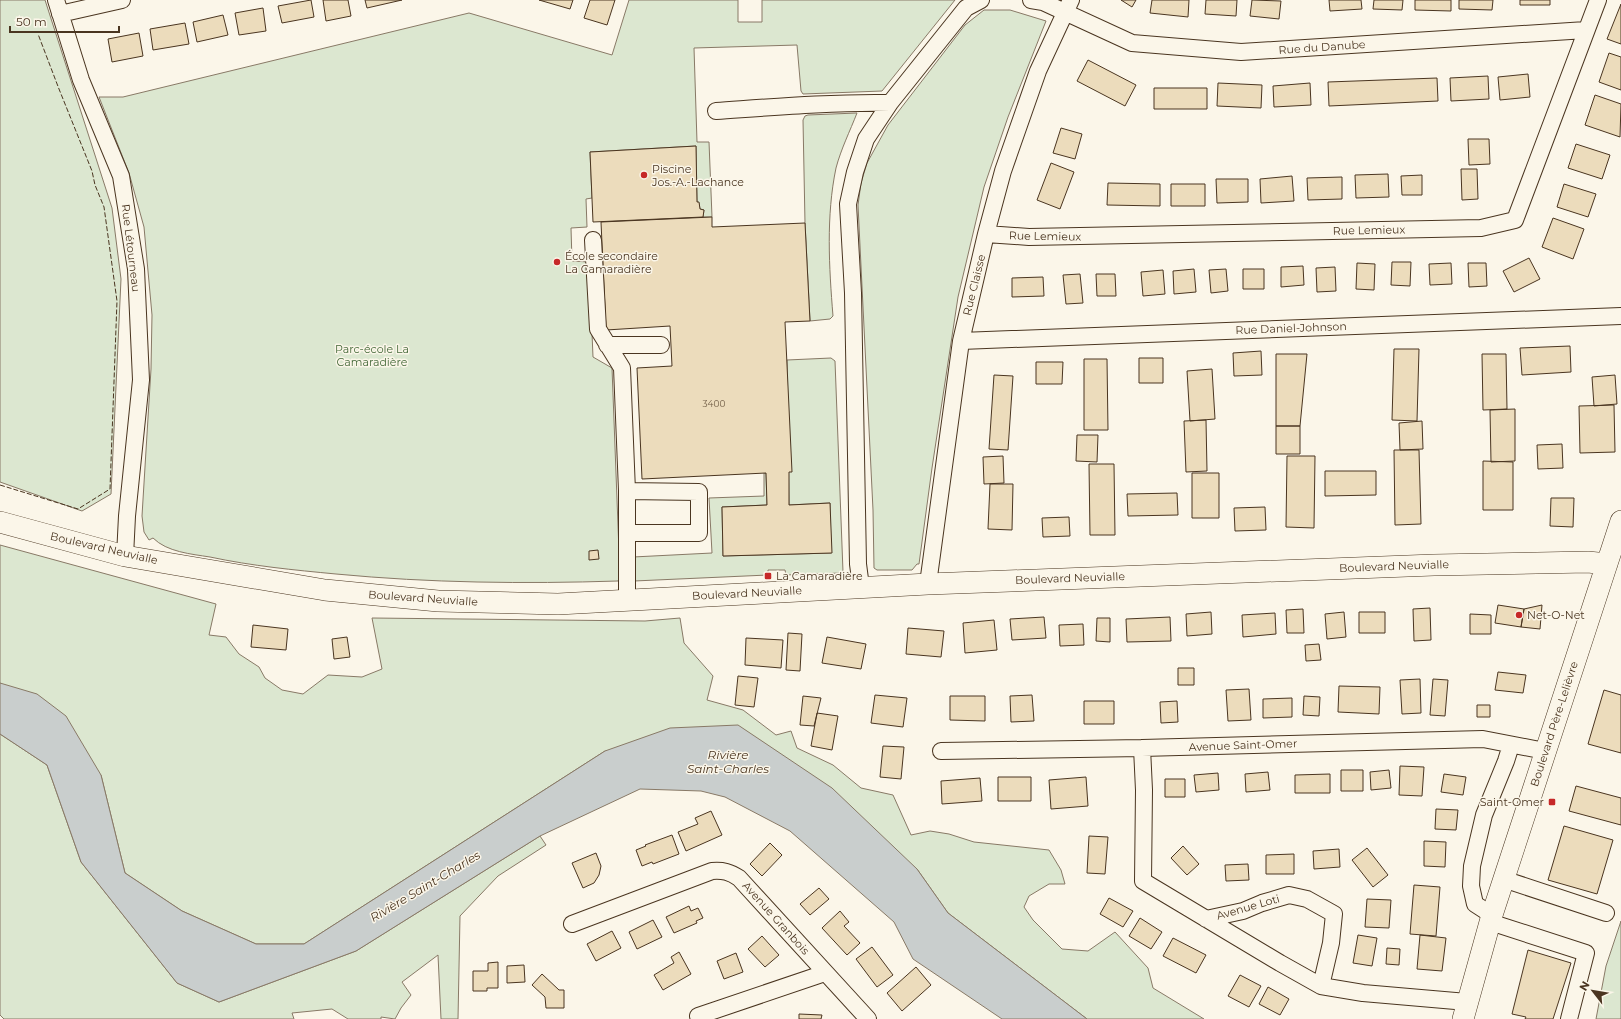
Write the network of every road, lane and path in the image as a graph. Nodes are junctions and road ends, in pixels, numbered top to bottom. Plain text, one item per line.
1 (122, 0) edge
2 (981, 0) edge
3 (1031, 0) edge
4 (1598, 0) edge
5 (1068, 6) edge
6 (58, 7) edge
7 (1586, 30) junction
8 (890, 103) junction
9 (716, 111) dead end
10 (986, 234) junction
11 (593, 240) dead end
12 (1621, 316) edge
13 (961, 340) junction
14 (607, 345) junction
15 (661, 345) dead end
16 (627, 491) junction
17 (1621, 521) edge
18 (0, 522) edge
19 (627, 533) junction
20 (125, 556) junction
21 (1614, 565) edge
22 (928, 584) junction
23 (861, 587) junction
24 (627, 601) junction
25 (1511, 745) junction
26 (1142, 748) junction
27 (941, 751) dead end
28 (1545, 751) junction
29 (1504, 878) junction
30 (1606, 913) dead end
31 (1206, 919) junction
32 (1491, 919) junction
33 (572, 924) dead end
34 (825, 973) junction
35 (1321, 986) junction
36 (1465, 1011) edge
37 (698, 1016) dead end
38 (868, 1019) edge
39 (1569, 1019) edge

1 - 6 street
2 - 8 street
3 - 5 street, Rue du Danube
4 - 7 street, Rue Lemieux
5 - 7 street, Rue du Danube
5 - 10 street, Rue Claisse
6 - 20 street, Rue Létourneau
7 - 10 street, Rue Lemieux
8 - 9 street
8 - 23 street
10 - 13 street, Rue Claisse
11 - 14 street
12 - 13 street, Rue Daniel-Johnson
13 - 22 street, Rue Claisse
14 - 15 street
14 - 16 street
16 - 19 street
16 - 19 street
17 - 21 main road, Boulevard Père-Lelièvre
18 - 20 main road, Boulevard Neuvialle
19 - 24 street
20 - 24 main road, Boulevard Neuvialle
21 - 22 main road, Boulevard Neuvialle
21 - 28 main road, Boulevard Père-Lelièvre
22 - 23 main road, Boulevard Neuvialle
23 - 24 main road, Boulevard Neuvialle
25 - 26 street, Avenue Saint-Omer
25 - 28 street, Avenue Saint-Omer
25 - 32 street
26 - 27 street, Avenue Saint-Omer
26 - 31 street, Avenue Loti
28 - 29 main road, Boulevard Père-Lelièvre
29 - 30 street
29 - 32 main road, Boulevard Père-Lelièvre
31 - 35 street, Avenue Loti
31 - 35 street, Avenue Loti
32 - 36 main road, Boulevard Père-Lelièvre
32 - 39 street
33 - 34 street, Avenue Granbois
34 - 37 street
34 - 38 street, Avenue Granbois
35 - 36 street, Avenue Loti

